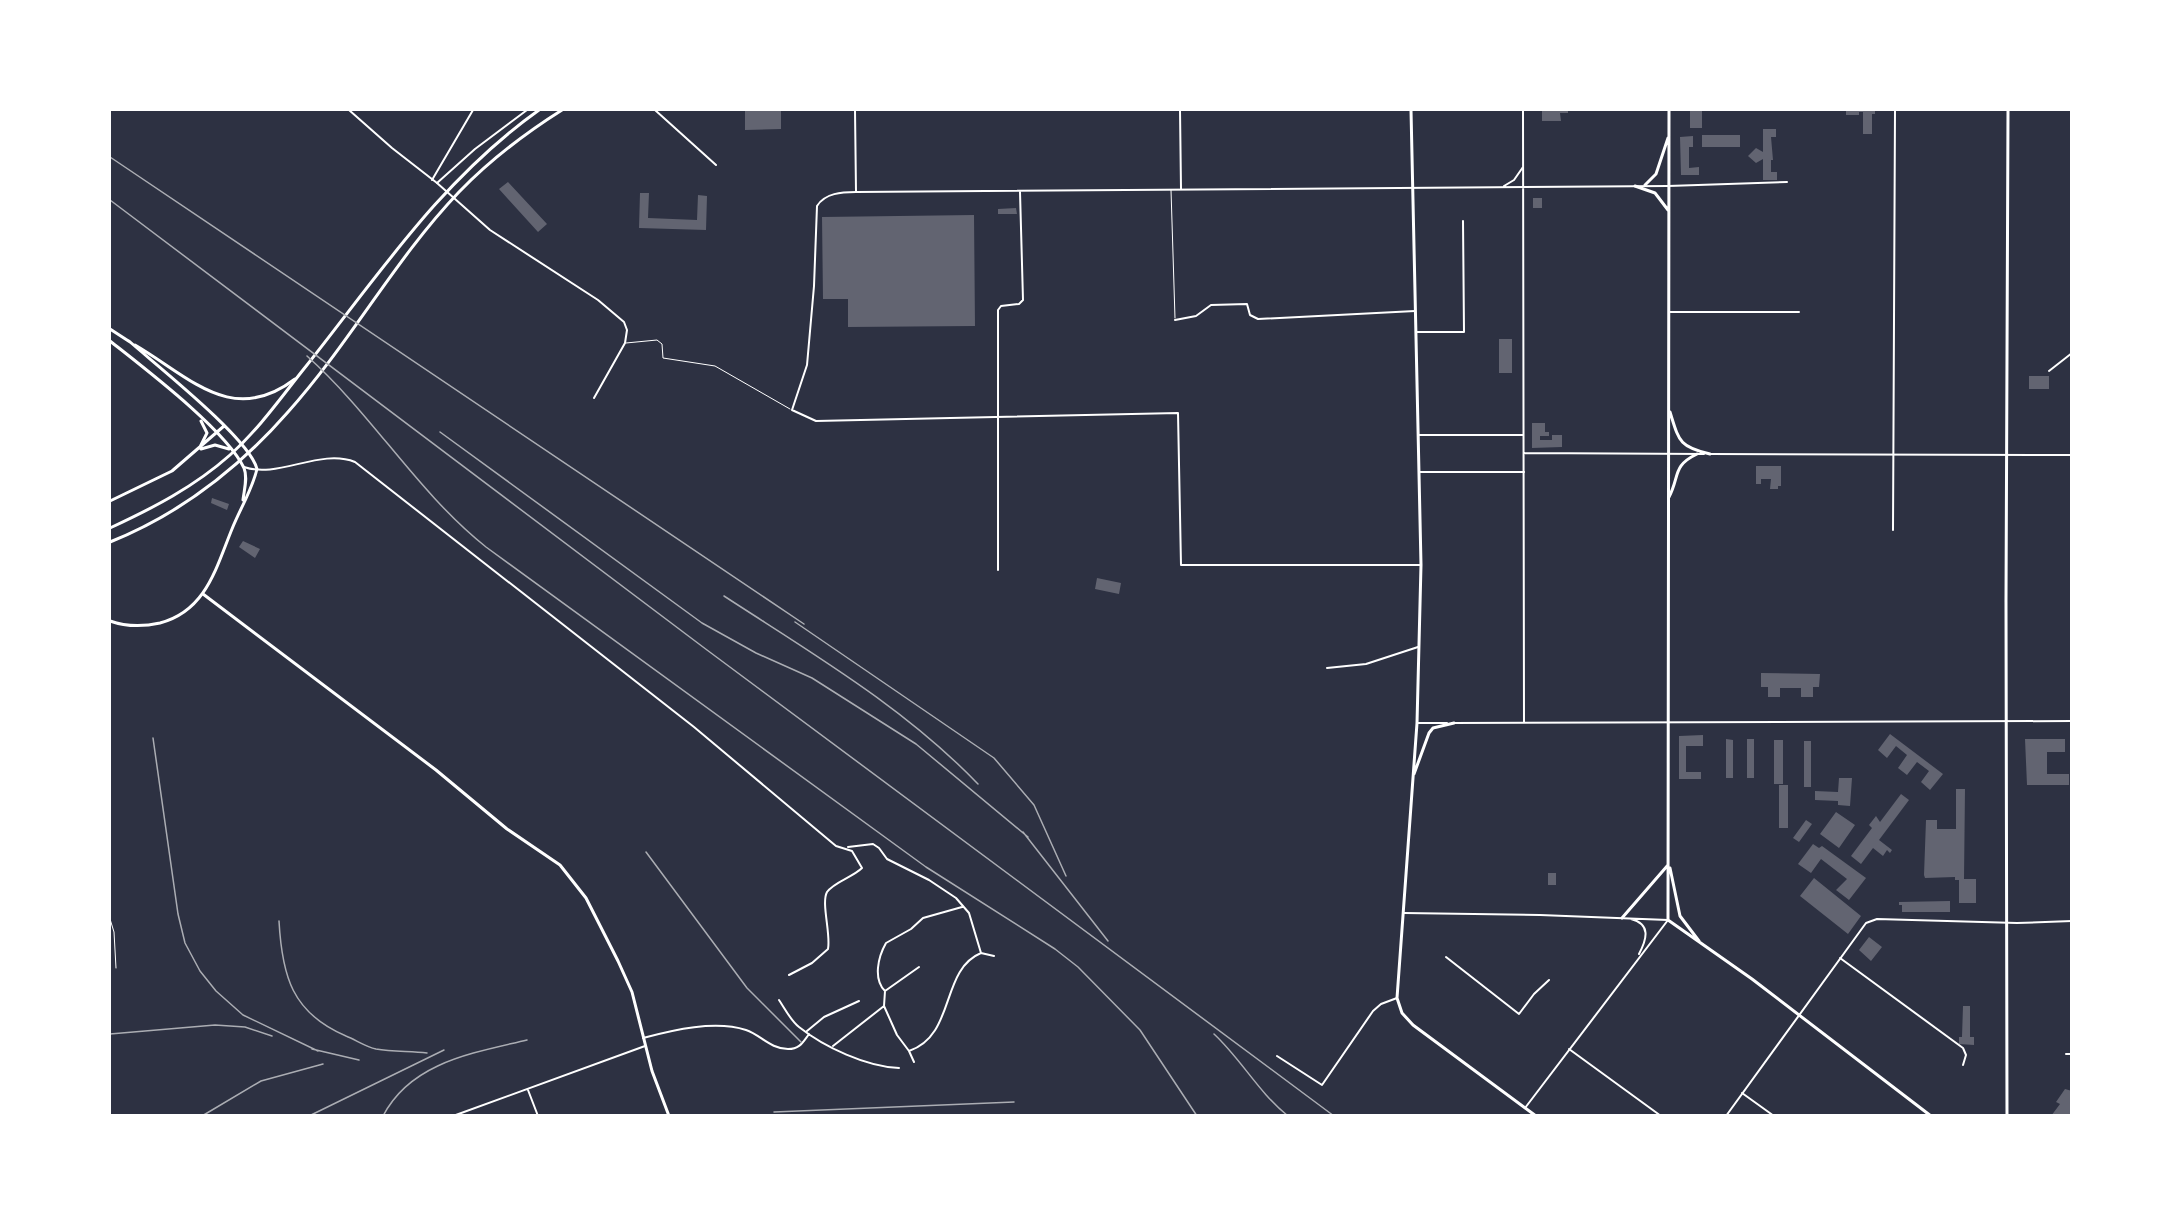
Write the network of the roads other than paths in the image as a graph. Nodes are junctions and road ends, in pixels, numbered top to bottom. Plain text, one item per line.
1 (349, 110) edge
2 (473, 110) edge
3 (526, 110) edge
4 (539, 110) edge
5 (562, 110) edge
6 (655, 110) edge
7 (855, 110) edge
8 (1180, 110) edge
9 (1411, 110) edge
10 (1523, 110) edge
11 (1669, 110) edge
12 (1895, 110) edge
13 (2008, 110) edge
14 (1669, 137) junction
15 (1524, 164) junction
16 (716, 165) dead end
17 (432, 180) junction
18 (1787, 182) dead end
19 (437, 183) junction
20 (1645, 185) junction
21 (1524, 186) junction
22 (1635, 186) junction
23 (1668, 186) junction
24 (1503, 187) junction
25 (1412, 188) junction
26 (1181, 189) junction
27 (1171, 190) junction
28 (856, 192) junction
29 (1020, 192) junction
30 (1669, 211) junction
31 (1463, 221) dead end
32 (1414, 311) junction
33 (1669, 312) junction
34 (1799, 312) dead end
35 (1175, 320) joint
36 (110, 329) edge
37 (1416, 332) junction
38 (110, 341) edge
39 (129, 341) junction
40 (625, 343) junction
41 (2072, 352) edge
42 (2049, 371) dead end
43 (296, 378) junction
44 (594, 398) dead end
45 (1669, 408) junction
46 (792, 410) junction
47 (998, 416) junction
48 (200, 418) junction
49 (224, 426) junction
50 (216, 433) junction
51 (1418, 435) junction
52 (1524, 435) junction
53 (231, 450) junction
54 (197, 451) junction
55 (1524, 453) junction
56 (1668, 454) junction
57 (1697, 454) junction
58 (1710, 454) junction
59 (1894, 454) junction
60 (2072, 455) edge
61 (2006, 456) junction
62 (244, 467) junction
63 (257, 469) junction
64 (1419, 472) junction
65 (1524, 472) junction
66 (1668, 499) junction
67 (110, 501) edge
68 (242, 505) junction
69 (110, 528) edge
70 (1893, 530) dead end
71 (110, 542) edge
72 (1421, 565) junction
73 (998, 570) dead end
74 (203, 594) junction
75 (110, 621) edge
76 (1418, 647) junction
77 (1327, 668) dead end
78 (2072, 721) edge
79 (2006, 722) junction
80 (1417, 723) junction
81 (1454, 723) junction
82 (1524, 723) junction
83 (1668, 724) junction
84 (1412, 778) junction
85 (848, 848) junction
86 (1669, 863) junction
87 (964, 907) junction
88 (1402, 913) junction
89 (1622, 918) junction
90 (110, 920) edge
91 (1668, 920) junction
92 (2072, 921) edge
93 (2007, 923) junction
94 (1701, 944) junction
95 (981, 953) junction
96 (994, 956) dead end
97 (1446, 957) dead end
98 (1840, 958) junction
99 (1634, 961) junction
100 (919, 967) dead end
101 (116, 968) dead end
102 (789, 975) dead end
103 (1550, 980) dead end
104 (885, 991) junction
105 (1397, 998) junction
106 (779, 1000) dead end
107 (859, 1001) dead end
108 (884, 1006) junction
109 (1799, 1015) junction
110 (808, 1033) junction
111 (644, 1042) junction
112 (833, 1046) junction
113 (1569, 1049) junction
114 (909, 1051) junction
115 (2066, 1054) dead end
116 (2072, 1054) edge
117 (1277, 1056) dead end
118 (914, 1062) dead end
119 (1963, 1065) dead end
120 (899, 1068) dead end
121 (527, 1090) junction
122 (1743, 1093) junction
123 (1525, 1108) junction
124 (453, 1116) edge
125 (538, 1116) edge
126 (669, 1116) edge
127 (1536, 1116) edge
128 (1661, 1116) edge
129 (1726, 1116) edge
130 (1774, 1116) edge
131 (1931, 1116) edge
132 (2007, 1116) edge

1 - 17 street
2 - 17 street
3 - 19 street
4 - 43 main road
5 - 71 main road
6 - 16 street
7 - 28 street
8 - 26 street
9 - 25 main road
10 - 15 street
11 - 14 main road
12 - 59 street
13 - 61 main road
14 - 20 main road
14 - 23 main road
15 - 21 street
15 - 24 street
17 - 19 street
18 - 23 street
19 - 40 street
20 - 22 street
20 - 23 street
21 - 22 street
21 - 24 street
21 - 52 street
22 - 30 main road
23 - 30 main road
24 - 25 street
25 - 26 street
25 - 32 main road
26 - 27 street
27 - 29 street
27 - 35 lane
28 - 29 street
28 - 46 street
29 - 47 street
30 - 33 main road
31 - 37 street
32 - 35 street
32 - 37 main road
33 - 34 street
33 - 45 main road
36 - 39 main road
37 - 51 main road
38 - 48 main road
39 - 43 main road
39 - 49 main road
40 - 44 street
40 - 46 lane
41 - 42 street
43 - 69 main road
45 - 56 main road
45 - 58 main road
46 - 47 street
47 - 72 street
47 - 73 street
48 - 50 main road
48 - 54 main road
49 - 50 main road
49 - 63 main road
50 - 53 main road
50 - 54 main road
51 - 52 street
51 - 64 main road
52 - 55 street
53 - 54 main road
53 - 62 main road
54 - 67 main road
55 - 56 street
55 - 65 street
56 - 57 street
56 - 66 main road
57 - 58 street
57 - 66 main road
58 - 59 street
59 - 61 street
59 - 70 street
60 - 61 street
61 - 79 main road
62 - 63 street
62 - 68 main road
63 - 68 main road
63 - 85 street
64 - 65 street
64 - 72 main road
65 - 82 street
66 - 83 main road
68 - 74 main road
72 - 76 main road
74 - 75 main road
74 - 111 main road
76 - 77 street
76 - 80 main road
78 - 79 street
79 - 83 street
79 - 93 main road
80 - 81 street
80 - 84 main road
81 - 82 street
81 - 84 main road
82 - 83 street
83 - 86 main road
84 - 88 main road
85 - 87 street
85 - 102 street
86 - 89 main road
86 - 91 main road
86 - 94 main road
87 - 95 street
87 - 104 street
88 - 89 street
88 - 105 main road
89 - 91 street
89 - 99 street
90 - 101 lane
91 - 94 main road
91 - 99 street
92 - 93 street
93 - 98 street
93 - 132 main road
94 - 109 main road
95 - 96 street
95 - 114 street
97 - 103 street
98 - 109 street
98 - 119 street
99 - 113 street
100 - 104 street
104 - 108 street
105 - 117 street
105 - 123 main road
106 - 110 street
107 - 110 street
108 - 112 street
108 - 114 street
109 - 122 street
109 - 131 main road
110 - 111 street
110 - 112 street
111 - 121 street
111 - 126 main road
112 - 120 street
113 - 123 street
113 - 128 street
114 - 118 street
115 - 116 street
121 - 124 street
121 - 125 street
122 - 129 street
122 - 130 street
123 - 127 main road

